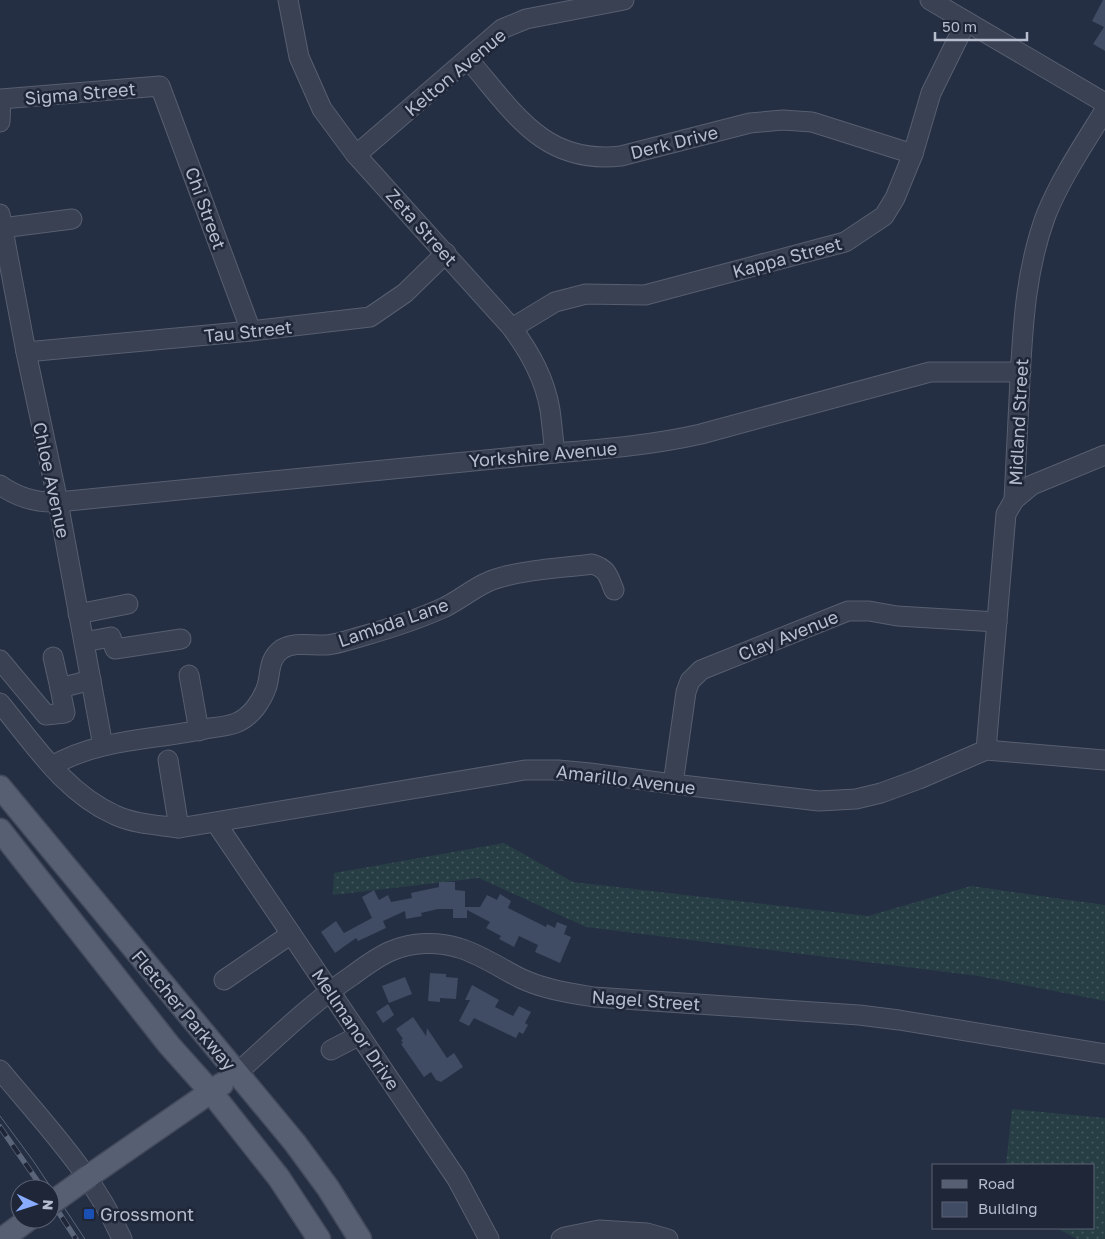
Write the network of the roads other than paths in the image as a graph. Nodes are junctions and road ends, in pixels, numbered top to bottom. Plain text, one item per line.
1 (288, 0) edge
2 (624, 0) edge
3 (930, 0) edge
4 (966, 22) junction
5 (468, 59) junction
6 (160, 86) joint
7 (0, 100) edge
8 (1105, 103) edge
9 (1105, 110) edge
10 (0, 122) edge
11 (913, 154) junction
12 (356, 155) junction
13 (72, 220) dead end
14 (1, 221) edge
15 (446, 254) junction
16 (512, 328) junction
17 (251, 331) junction
18 (26, 352) junction
19 (1021, 372) junction
20 (554, 453) junction
21 (1105, 456) edge
22 (0, 485) edge
23 (1014, 500) junction
24 (58, 502) junction
25 (614, 590) dead end
26 (128, 604) dead end
27 (78, 614) junction
28 (997, 622) junction
29 (181, 639) dead end
30 (84, 642) junction
31 (53, 657) dead end
32 (0, 660) edge
33 (190, 675) dead end
34 (91, 680) junction
35 (60, 688) junction
36 (0, 703) edge
37 (199, 731) junction
38 (103, 746) junction
39 (986, 750) junction
40 (168, 760) dead end
41 (1105, 760) edge
42 (52, 766) junction
43 (673, 784) junction
44 (0, 787) edge
45 (216, 823) junction
46 (179, 828) junction
47 (0, 830) edge
48 (291, 934) junction
49 (224, 980) dead end
50 (330, 990) junction
51 (360, 1035) junction
52 (330, 1050) dead end
53 (1105, 1054) edge
54 (0, 1070) edge
55 (237, 1074) junction
56 (211, 1092) junction
57 (60, 1197) edge
58 (15, 1229) edge
59 (3, 1238) edge
60 (122, 1239) edge
61 (319, 1239) edge
62 (360, 1239) edge
63 (489, 1239) edge
64 (561, 1239) edge
65 (668, 1239) edge

1 - 12 street, Zeta Street
2 - 5 street, Kelton Avenue
3 - 4 street
4 - 8 street
4 - 11 street, Kappa Street
5 - 11 street, Derk Drive
5 - 12 street, Kelton Avenue
6 - 7 street, Sigma Street
6 - 17 street, Chi Street
7 - 10 street
9 - 19 street, Midland Street
11 - 16 street, Kappa Street
12 - 15 street, Zeta Street
13 - 14 street
14 - 18 street, Chloe Avenue
15 - 16 street, Zeta Street
15 - 17 street, Tau Street
16 - 20 street, Zeta Street
17 - 18 street, Tau Street
18 - 24 street, Chloe Avenue
19 - 20 street, Yorkshire Avenue
19 - 23 street, Midland Street
20 - 24 street, Yorkshire Avenue
21 - 23 street
22 - 24 street, Yorkshire Avenue
23 - 28 street, Midland Street
24 - 27 street, Chloe Avenue
25 - 37 street, Lambda Lane
26 - 27 street
27 - 30 street, Chloe Avenue
28 - 39 street, Midland Street
28 - 43 street, Clay Avenue
29 - 30 street
30 - 34 street, Chloe Avenue
31 - 35 street
32 - 35 street
33 - 37 street
34 - 35 street
34 - 38 street, Chloe Avenue
36 - 42 street, Amarillo Avenue
37 - 38 street, Lambda Lane
38 - 42 street, Lambda Lane
39 - 41 street, Amarillo Avenue
39 - 43 street, Amarillo Avenue
40 - 46 street
42 - 46 street, Amarillo Avenue
43 - 45 street, Amarillo Avenue
44 - 55 main road, Fletcher Parkway
45 - 46 street, Amarillo Avenue
45 - 48 street, Mellmanor Drive
47 - 56 main road, Fletcher Parkway
48 - 49 street
48 - 50 street, Mellmanor Drive
50 - 51 street, Mellmanor Drive
50 - 53 street, Nagel Street
50 - 55 street, Nagel Street
51 - 52 street
51 - 63 street, Mellmanor Drive
54 - 60 street
55 - 56 main road
55 - 62 main road, Fletcher Parkway
56 - 57 main road, bridge
56 - 61 main road, Fletcher Parkway
58 - 59 main road
64 - 65 street

